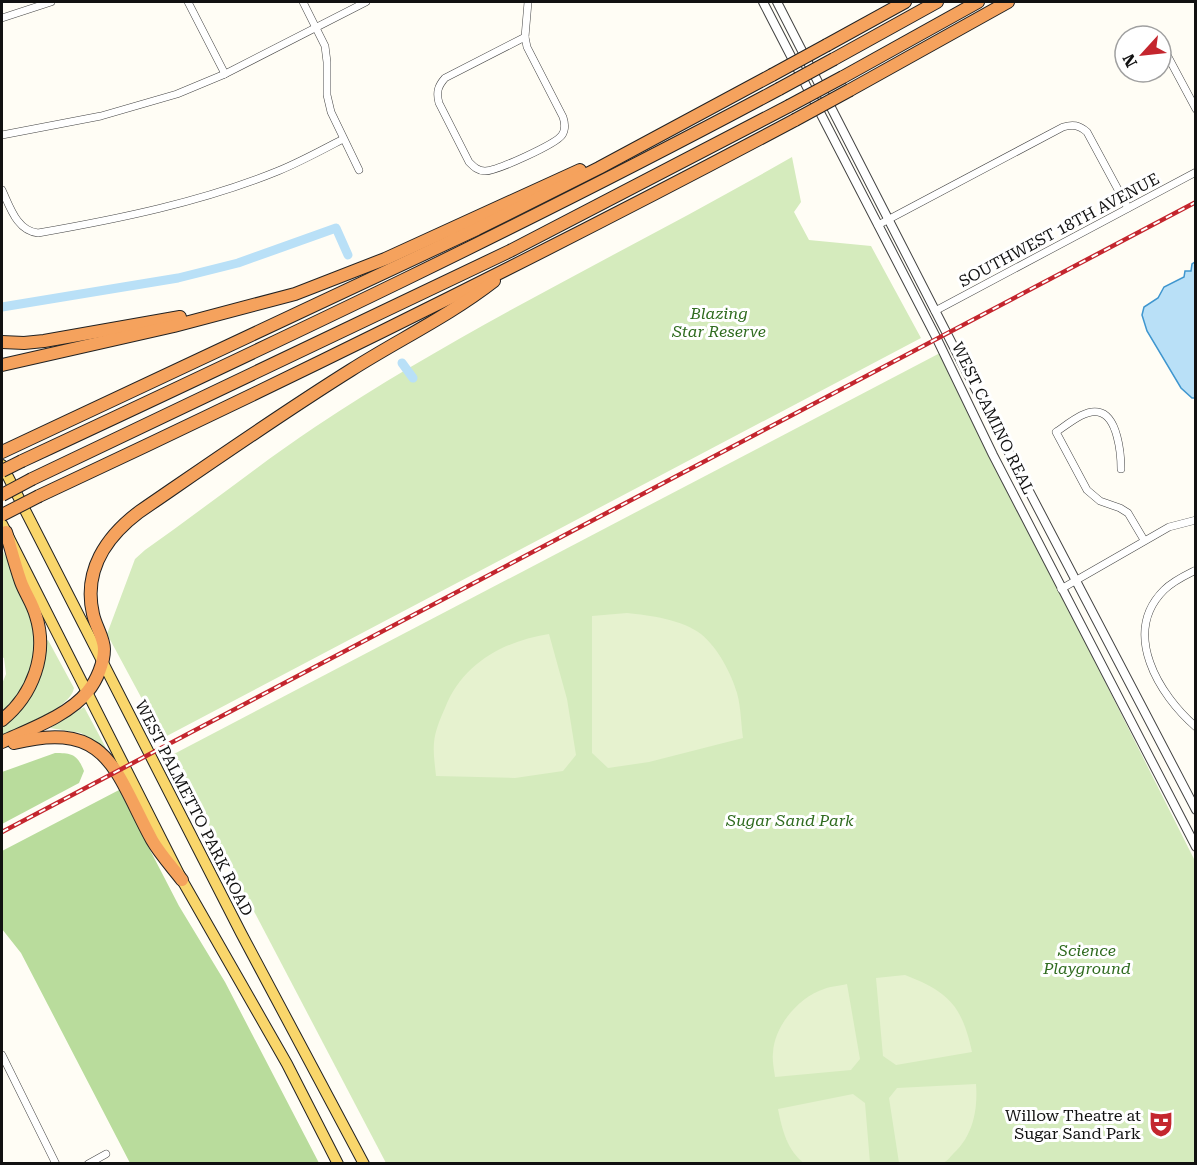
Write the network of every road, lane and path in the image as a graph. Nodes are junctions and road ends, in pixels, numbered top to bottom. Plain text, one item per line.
1 (51, 2) edge
2 (188, 2) edge
3 (303, 2) edge
4 (366, 2) edge
5 (528, 2) edge
6 (764, 2) edge
7 (777, 2) edge
8 (905, 2) edge
9 (937, 2) edge
10 (978, 2) edge
11 (1008, 2) edge
12 (2, 18) edge
13 (316, 27) junction
14 (525, 38) junction
15 (1173, 66) edge
16 (225, 74) junction
17 (1196, 109) edge
18 (2, 135) edge
19 (343, 139) junction
20 (639, 145) junction
21 (359, 170) dead end
22 (1196, 172) edge
23 (2, 190) edge
24 (1128, 208) junction
25 (888, 220) junction
26 (878, 225) junction
27 (516, 264) junction
28 (935, 311) junction
29 (212, 316) junction
30 (2, 342) edge
31 (2, 365) edge
32 (2, 452) edge
33 (2, 465) edge
34 (1120, 469) dead end
35 (2, 470) edge
36 (2, 495) edge
37 (2, 515) edge
38 (1196, 520) edge
39 (4, 528) edge
40 (1144, 540) junction
41 (1196, 570) edge
42 (1077, 581) junction
43 (1061, 589) junction
44 (102, 662) junction
45 (87, 693) junction
46 (2, 720) edge
47 (1196, 728) edge
48 (2, 744) edge
49 (1196, 810) edge
50 (1196, 847) edge
51 (182, 880) junction
52 (2, 1055) edge
53 (106, 1154) dead end
54 (56, 1164) edge
55 (88, 1164) edge
56 (338, 1164) edge
57 (364, 1164) edge

1 - 12 street
2 - 16 street
3 - 13 street
4 - 13 street
5 - 14 street
6 - 26 street, WEST CAMINO REAL
7 - 25 street, WEST CAMINO REAL
8 - 20 highway, bridge
9 - 35 highway, bridge
10 - 36 highway, bridge
11 - 27 highway, bridge
13 - 16 street
13 - 19 street
14 - 14 street
15 - 17 street
16 - 18 street
19 - 21 street
19 - 23 street
20 - 29 highway
20 - 32 highway
22 - 24 street, SOUTHWEST 18TH AVENUE
24 - 25 street
24 - 28 street, SOUTHWEST 18TH AVENUE
25 - 26 street
25 - 28 street, WEST CAMINO REAL
26 - 43 street, WEST CAMINO REAL
27 - 37 highway, bridge
27 - 44 highway
28 - 42 street, WEST CAMINO REAL
29 - 30 highway
29 - 31 highway
33 - 44 main road, WEST PALMETTO PARK ROAD
34 - 40 street
38 - 40 street
39 - 45 main road
39 - 46 highway
40 - 42 street
41 - 47 street
42 - 43 street
42 - 49 street, WEST CAMINO REAL
43 - 50 street, WEST CAMINO REAL
44 - 45 highway
44 - 57 main road, WEST PALMETTO PARK ROAD
45 - 48 highway
45 - 51 main road
48 - 51 highway
51 - 56 main road
52 - 54 street
53 - 55 street

